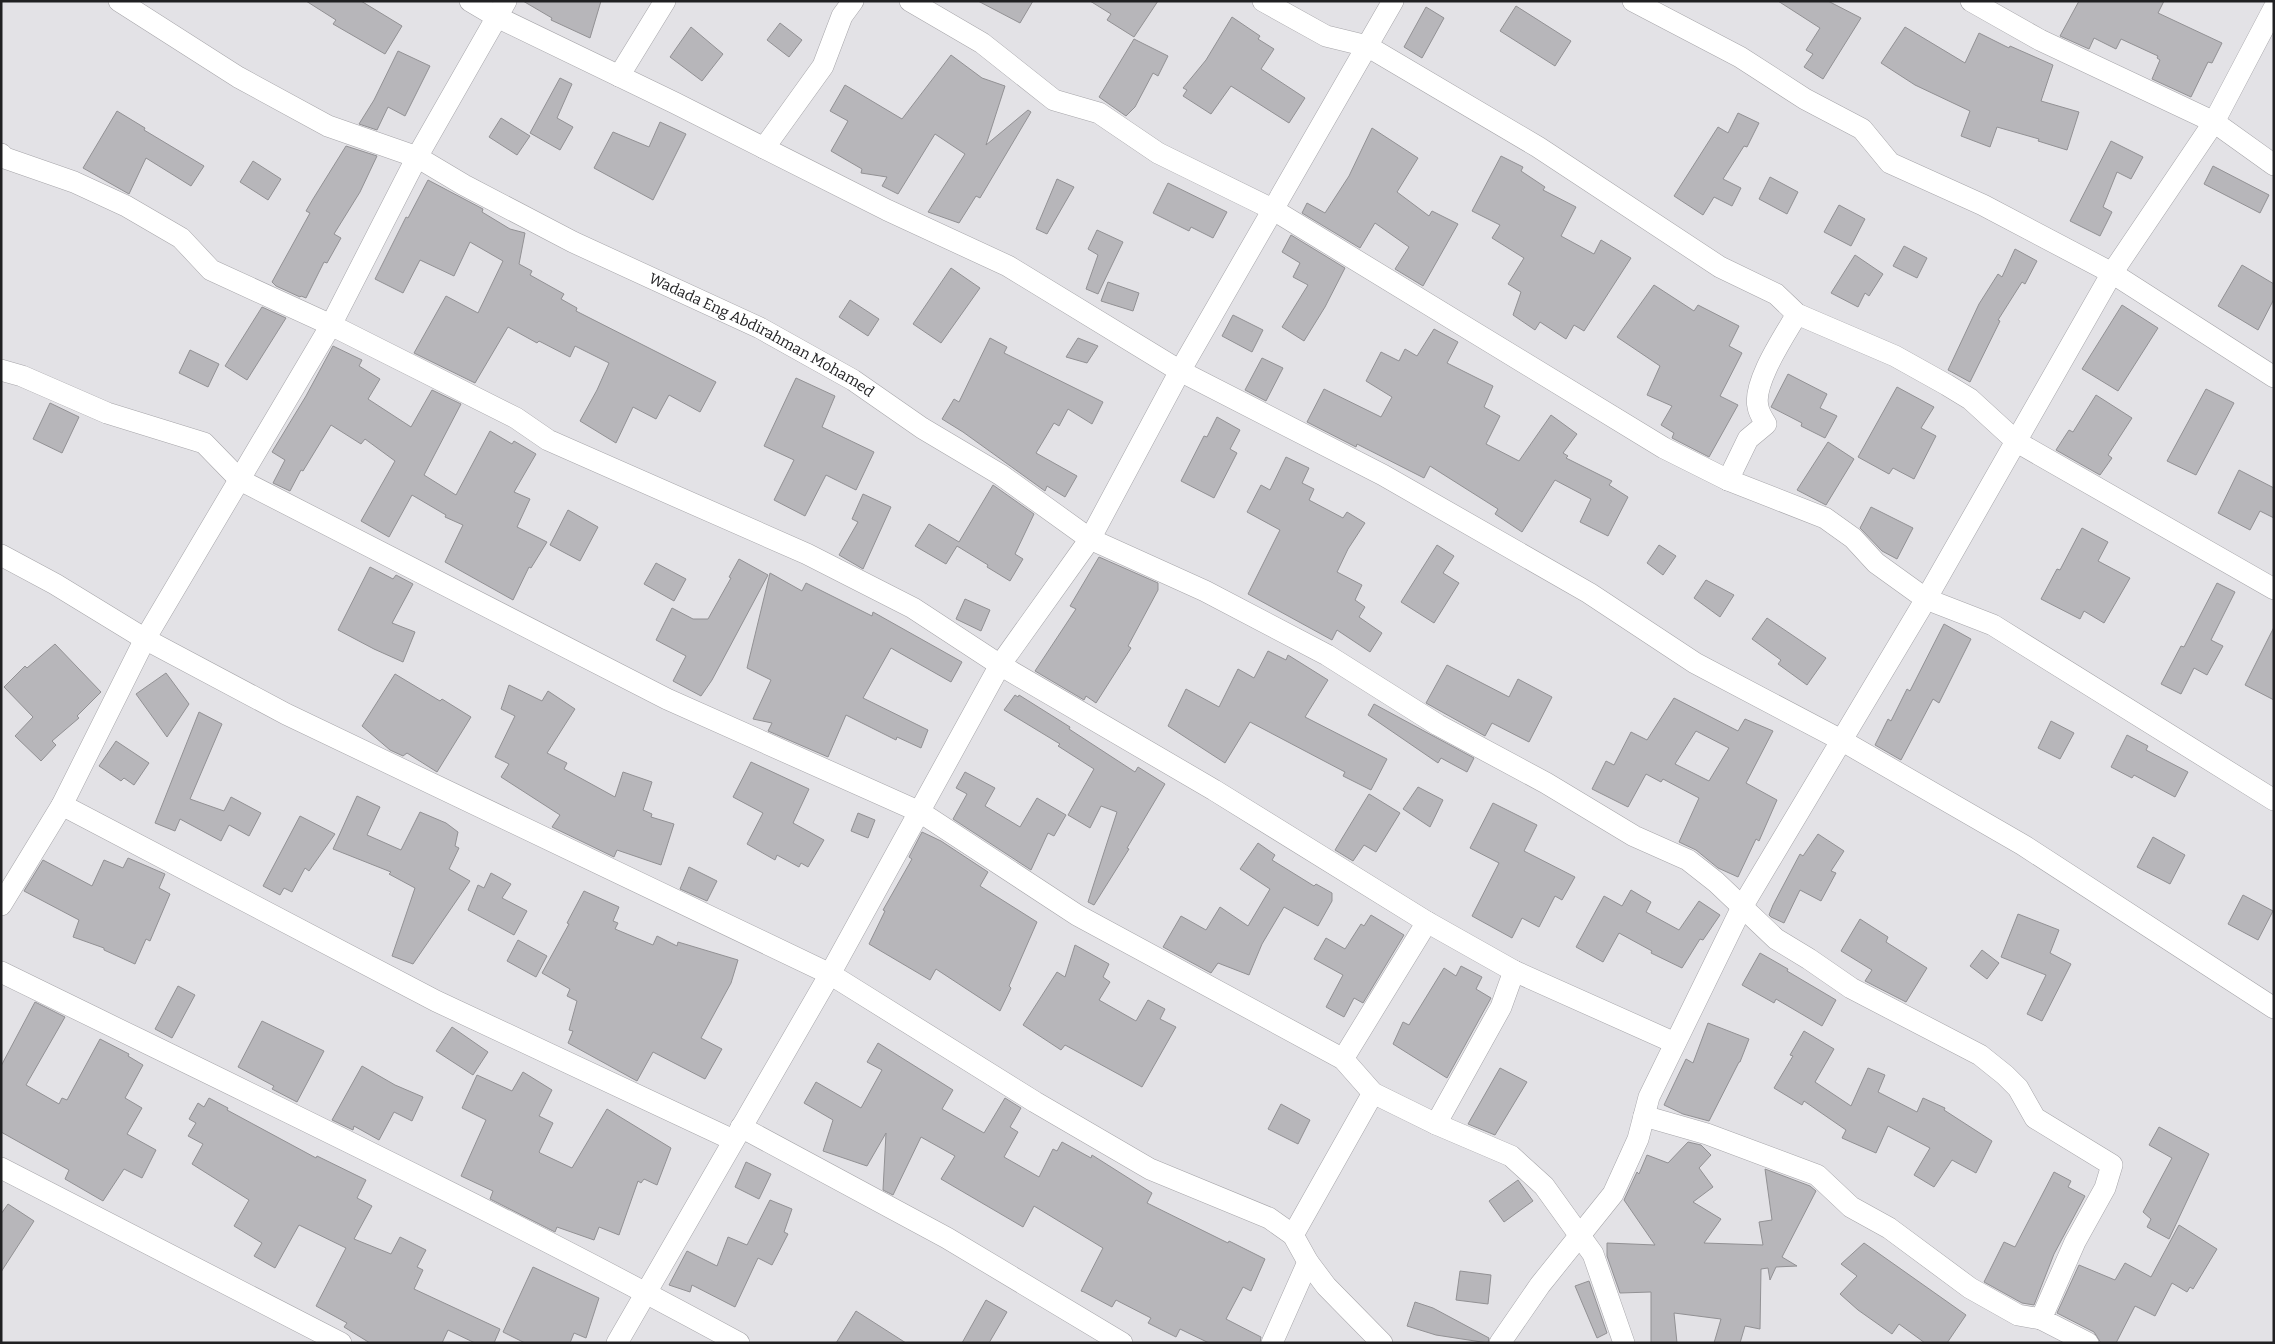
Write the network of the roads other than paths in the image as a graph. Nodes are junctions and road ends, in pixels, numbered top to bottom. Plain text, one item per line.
1 (119, 1) edge
2 (470, 1) edge
3 (665, 1) edge
4 (853, 1) edge
5 (910, 1) edge
6 (1263, 1) edge
7 (1393, 1) edge
8 (1634, 1) edge
9 (1971, 1) edge
10 (2274, 8) edge
11 (502, 9) edge
12 (1367, 46) junction
13 (619, 76) junction
14 (2214, 122) junction
15 (764, 148) junction
16 (1, 154) edge
17 (417, 157) junction
18 (2274, 165) edge
19 (1272, 208) junction
20 (2112, 273) junction
21 (1797, 314) junction
22 (331, 325) junction
23 (1, 370) edge
24 (1180, 371) junction
25 (2274, 377) edge
26 (2017, 442) junction
27 (240, 480) junction
28 (1728, 480) junction
29 (1090, 539) junction
30 (1, 555) edge
31 (2274, 589) edge
32 (1926, 598) junction
33 (146, 639) junction
34 (1000, 665) junction
35 (1841, 740) junction
36 (2274, 800) edge
37 (62, 805) junction
38 (920, 812) junction
39 (1, 905) edge
40 (1742, 907) junction
41 (1426, 922) junction
42 (1514, 971) junction
43 (1, 972) edge
44 (830, 974) junction
45 (2274, 1008) edge
46 (1675, 1043) junction
47 (1343, 1059) junction
48 (1373, 1094) junction
49 (1644, 1116) junction
50 (1436, 1124) junction
51 (737, 1134) junction
52 (1, 1168) edge
53 (1292, 1235) junction
54 (1579, 1237) junction
55 (1308, 1262) junction
56 (646, 1292) junction
57 (2041, 1319) junction
58 (341, 1343) edge
59 (616, 1343) edge
60 (739, 1343) edge
61 (1122, 1343) edge
62 (1272, 1343) edge
63 (1382, 1343) edge
64 (1500, 1343) edge
65 (1624, 1343) edge
66 (2088, 1343) edge

1 - 17 street, Wadada Eng Abdirahman Mohamed
2 - 11 street
3 - 13 street
4 - 15 street
5 - 19 street
6 - 12 street
7 - 12 street
8 - 20 street
9 - 14 street
10 - 14 street
11 - 13 street
11 - 17 street
12 - 19 street
12 - 21 street
13 - 15 street
14 - 18 street
14 - 20 street
15 - 24 street
16 - 22 street
17 - 22 street
17 - 29 street, Wadada Eng Abdirahman Mohamed
19 - 24 street
19 - 28 street
20 - 25 street
20 - 26 street
21 - 26 street
21 - 28 street
22 - 27 street
22 - 34 street
23 - 27 street
24 - 29 street
24 - 35 street
26 - 31 street
26 - 32 street
27 - 33 street
27 - 38 street
28 - 32 street
29 - 34 street
29 - 40 street, Wadada Eng Abdirahman Mohamed
30 - 33 street
32 - 35 street
32 - 36 street
33 - 37 street
33 - 44 street
34 - 38 street
34 - 41 street
35 - 40 street
35 - 45 street
37 - 39 street
37 - 51 street
38 - 44 street
38 - 47 street
40 - 46 street
40 - 57 street, Wadada Eng Abdirahman Mohamed
41 - 42 street
41 - 47 street
42 - 46 street
42 - 50 street
43 - 56 street
44 - 51 street
44 - 53 street
46 - 49 street
47 - 48 street
48 - 50 street
48 - 53 street
49 - 54 street
49 - 57 street
50 - 54 street
51 - 56 street
51 - 61 street
52 - 58 street
53 - 55 street
54 - 64 street
54 - 65 street
55 - 62 street
55 - 63 street
56 - 59 street
56 - 60 street
57 - 66 street

